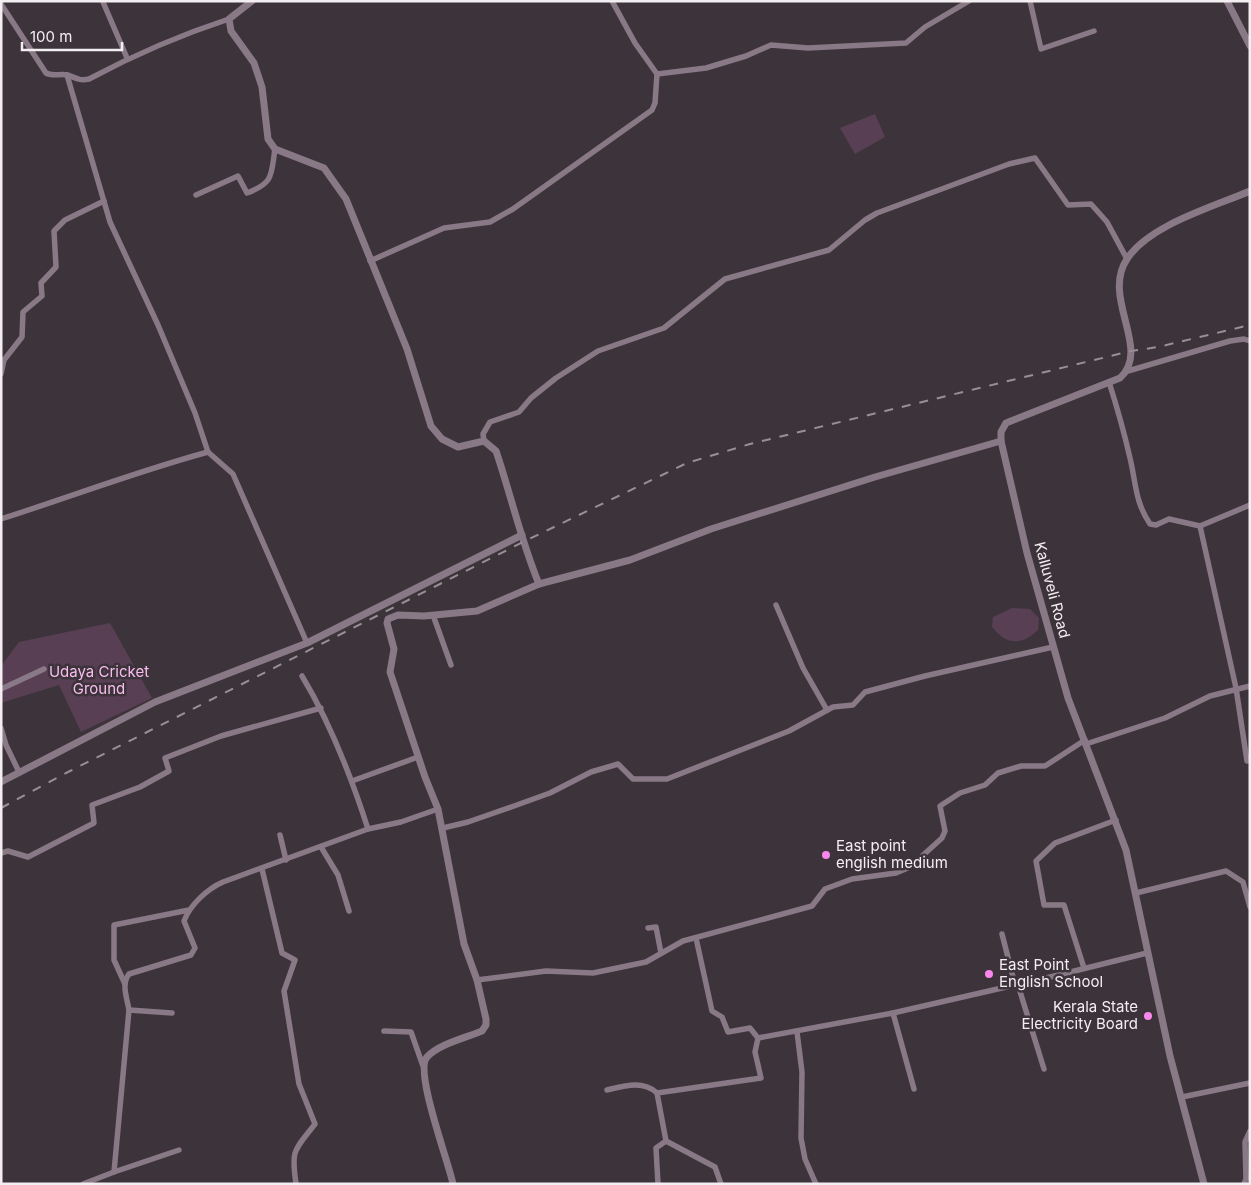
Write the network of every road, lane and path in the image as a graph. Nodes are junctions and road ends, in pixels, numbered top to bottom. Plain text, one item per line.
1 (252, 1) edge
2 (612, 1) edge
3 (969, 1) edge
4 (1030, 1) edge
5 (1227, 1) edge
6 (103, 2) dead end
7 (1, 4) edge
8 (229, 19) junction
9 (1094, 31) dead end
10 (1250, 46) edge
11 (127, 58) junction
12 (657, 74) junction
13 (67, 75) junction
14 (275, 149) junction
15 (1250, 191) edge
16 (196, 195) dead end
17 (104, 202) junction
18 (1128, 258) junction
19 (370, 261) junction
20 (1250, 340) edge
21 (1128, 371) junction
22 (1, 374) edge
23 (1109, 382) junction
24 (484, 441) junction
25 (1001, 441) junction
26 (208, 452) junction
27 (1250, 505) edge
28 (1, 519) edge
29 (1200, 526) junction
30 (522, 535) junction
31 (539, 584) junction
32 (776, 605) dead end
33 (433, 615) junction
34 (307, 644) junction
35 (1053, 647) junction
36 (451, 666) dead end
37 (44, 669) dead end
38 (302, 676) dead end
39 (1250, 686) edge
40 (1236, 688) junction
41 (1, 689) edge
42 (321, 708) junction
43 (827, 710) junction
44 (1, 728) edge
45 (1085, 742) junction
46 (418, 757) junction
47 (1247, 761) dead end
48 (19, 772) junction
49 (352, 781) junction
50 (1, 782) edge
51 (438, 809) junction
52 (1116, 820) junction
53 (443, 828) junction
54 (368, 829) junction
55 (280, 835) dead end
56 (320, 847) junction
57 (1, 853) edge
58 (286, 860) junction
59 (262, 869) junction
60 (1136, 893) junction
61 (1250, 907) edge
62 (189, 910) junction
63 (349, 911) dead end
64 (648, 928) dead end
65 (1002, 934) dead end
66 (696, 938) junction
67 (661, 953) junction
68 (1147, 953) junction
69 (1084, 968) junction
70 (477, 980) junction
71 (124, 984) junction
72 (1017, 985) junction
73 (129, 1010) junction
74 (172, 1013) dead end
75 (894, 1013) junction
76 (384, 1031) dead end
77 (797, 1032) junction
78 (758, 1038) junction
79 (423, 1066) junction
80 (1044, 1069) dead end
81 (1250, 1083) edge
82 (914, 1089) dead end
83 (607, 1090) dead end
84 (657, 1093) junction
85 (1182, 1097) junction
86 (1250, 1131) edge
87 (666, 1141) junction
88 (179, 1150) dead end
89 (114, 1172) junction
90 (83, 1184) edge
91 (296, 1184) edge
92 (453, 1184) edge
93 (658, 1184) edge
94 (720, 1184) edge
95 (816, 1184) edge
96 (1204, 1184) edge
97 (1244, 1184) edge

1 - 8 street
2 - 12 street
3 - 12 street
4 - 9 street
5 - 10 street
6 - 11 street
7 - 13 street
8 - 11 street
8 - 14 street
11 - 13 street
12 - 19 street
13 - 17 street
14 - 16 street
14 - 19 street
15 - 18 street
17 - 22 street
17 - 26 street
18 - 21 street
18 - 24 street
19 - 24 street
20 - 21 street
21 - 23 street
23 - 25 street
23 - 29 street
24 - 30 street
25 - 31 street
25 - 35 street, Kalluveli Road
26 - 28 street
26 - 34 street
27 - 29 street
29 - 40 street
30 - 31 street
30 - 34 street
31 - 33 street
32 - 43 street
33 - 36 street
33 - 46 street
34 - 48 street
35 - 43 street
35 - 45 street, Kalluveli Road
37 - 41 street
38 - 42 street
39 - 40 street
40 - 45 street
40 - 47 street
42 - 49 street
42 - 57 street
43 - 53 street
44 - 48 street
45 - 52 street, Kalluveli Road
45 - 66 street
46 - 49 street
46 - 51 street
48 - 50 street
49 - 54 street
51 - 53 street
51 - 54 street
52 - 60 street, Kalluveli Road
52 - 69 street
53 - 70 street
54 - 56 street
55 - 58 street
56 - 58 street
56 - 63 street
58 - 59 street
59 - 62 street
59 - 91 street
60 - 61 street
60 - 68 street, Kalluveli Road
62 - 71 street
62 - 71 street
64 - 67 street
65 - 72 street
66 - 67 street
66 - 78 street
67 - 70 street
68 - 69 street
68 - 85 street, Kalluveli Road
69 - 72 street
70 - 79 street
71 - 73 street
72 - 75 street
72 - 80 street
73 - 74 street
73 - 89 street
75 - 77 street
75 - 82 street
76 - 79 street
77 - 78 street
77 - 95 street
78 - 84 street
79 - 92 street
81 - 85 street
83 - 84 street
84 - 87 street
85 - 96 street, Kalluveli Road
86 - 97 street
87 - 93 street
87 - 94 street
88 - 89 street
89 - 90 street

